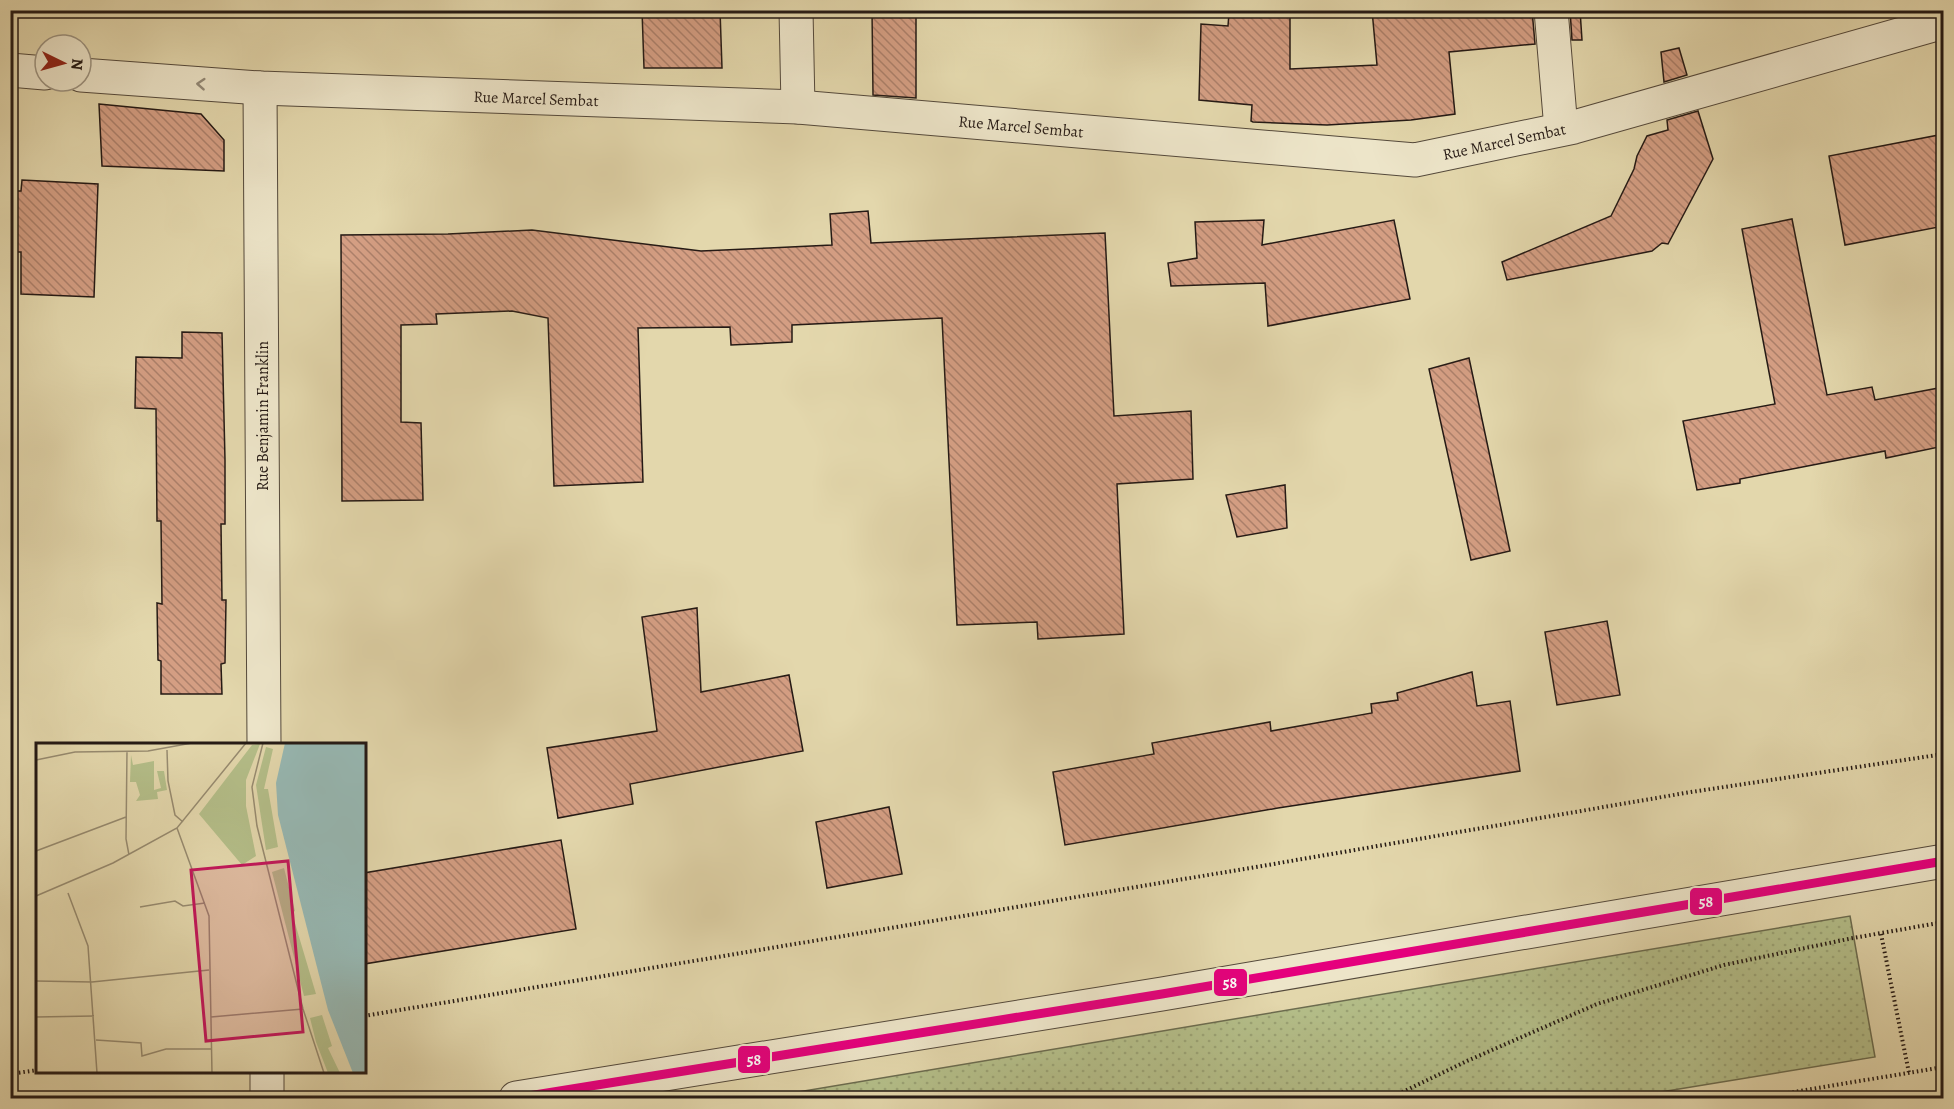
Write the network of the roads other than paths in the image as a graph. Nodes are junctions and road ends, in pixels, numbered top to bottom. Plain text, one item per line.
1 (796, 10) edge
2 (1551, 10) edge
3 (1944, 22) edge
4 (10, 70) edge
5 (33, 72) edge
6 (93, 76) edge
7 (260, 88) junction
8 (798, 107) junction
9 (1561, 129) junction
10 (264, 743) edge
11 (1944, 861) edge
12 (267, 1073) edge
13 (267, 1098) edge
14 (516, 1098) edge

1 - 8 street
2 - 9 street
3 - 9 street, Rue Marcel Sembat
4 - 5 street
7 -> 6 street, Rue Marcel Sembat
7 - 8 street, Rue Marcel Sembat
7 - 10 street, Rue Benjamin Franklin
8 - 9 street, Rue Marcel Sembat
11 - 14 street
12 - 13 street

